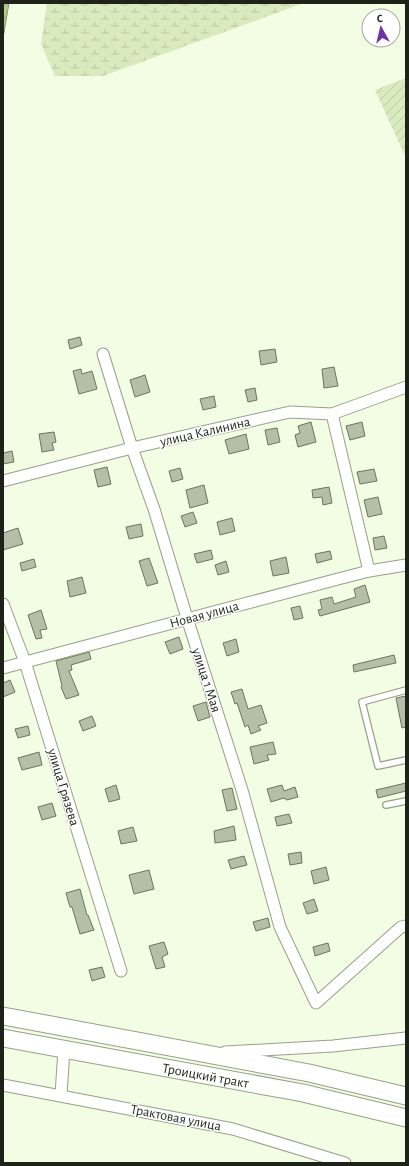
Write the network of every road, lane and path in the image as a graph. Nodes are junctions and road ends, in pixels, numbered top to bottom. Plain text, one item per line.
1 (103, 354) dead end
2 (406, 387) edge
3 (332, 414) junction
4 (132, 448) junction
5 (3, 481) edge
6 (406, 565) edge
7 (369, 571) junction
8 (3, 604) edge
9 (187, 618) junction
10 (25, 662) junction
11 (3, 668) edge
12 (406, 690) edge
13 (406, 760) edge
14 (406, 801) edge
15 (386, 805) dead end
16 (406, 926) edge
17 (121, 971) dead end
18 (3, 1016) edge
19 (3, 1038) edge
20 (406, 1038) edge
21 (64, 1049) junction
22 (201, 1054) junction
23 (3, 1085) edge
24 (61, 1095) junction
25 (406, 1096) edge
26 (406, 1118) edge
27 (345, 1163) edge

1 - 4 street, улица 1 Мая
2 - 3 street, улица Калинина
3 - 4 street, улица Калинина
3 - 7 street
4 - 5 street, улица Калинина
4 - 9 street, улица 1 Мая
6 - 7 street, Новая улица
7 - 9 street, Новая улица
8 - 10 street, улица Грязева
9 - 10 street, Новая улица
9 - 16 street, улица 1 Мая
10 - 11 street, Новая улица
10 - 17 street, улица Грязева
12 - 13 lane
14 - 15 lane
18 - 22 main road, Троицкий тракт
19 - 21 main road, Троицкий тракт
20 - 22 street
21 - 24 street
21 - 26 main road, Троицкий тракт
22 - 25 main road, Троицкий тракт
23 - 24 street, Трактовая улица
24 - 27 street, Трактовая улица

